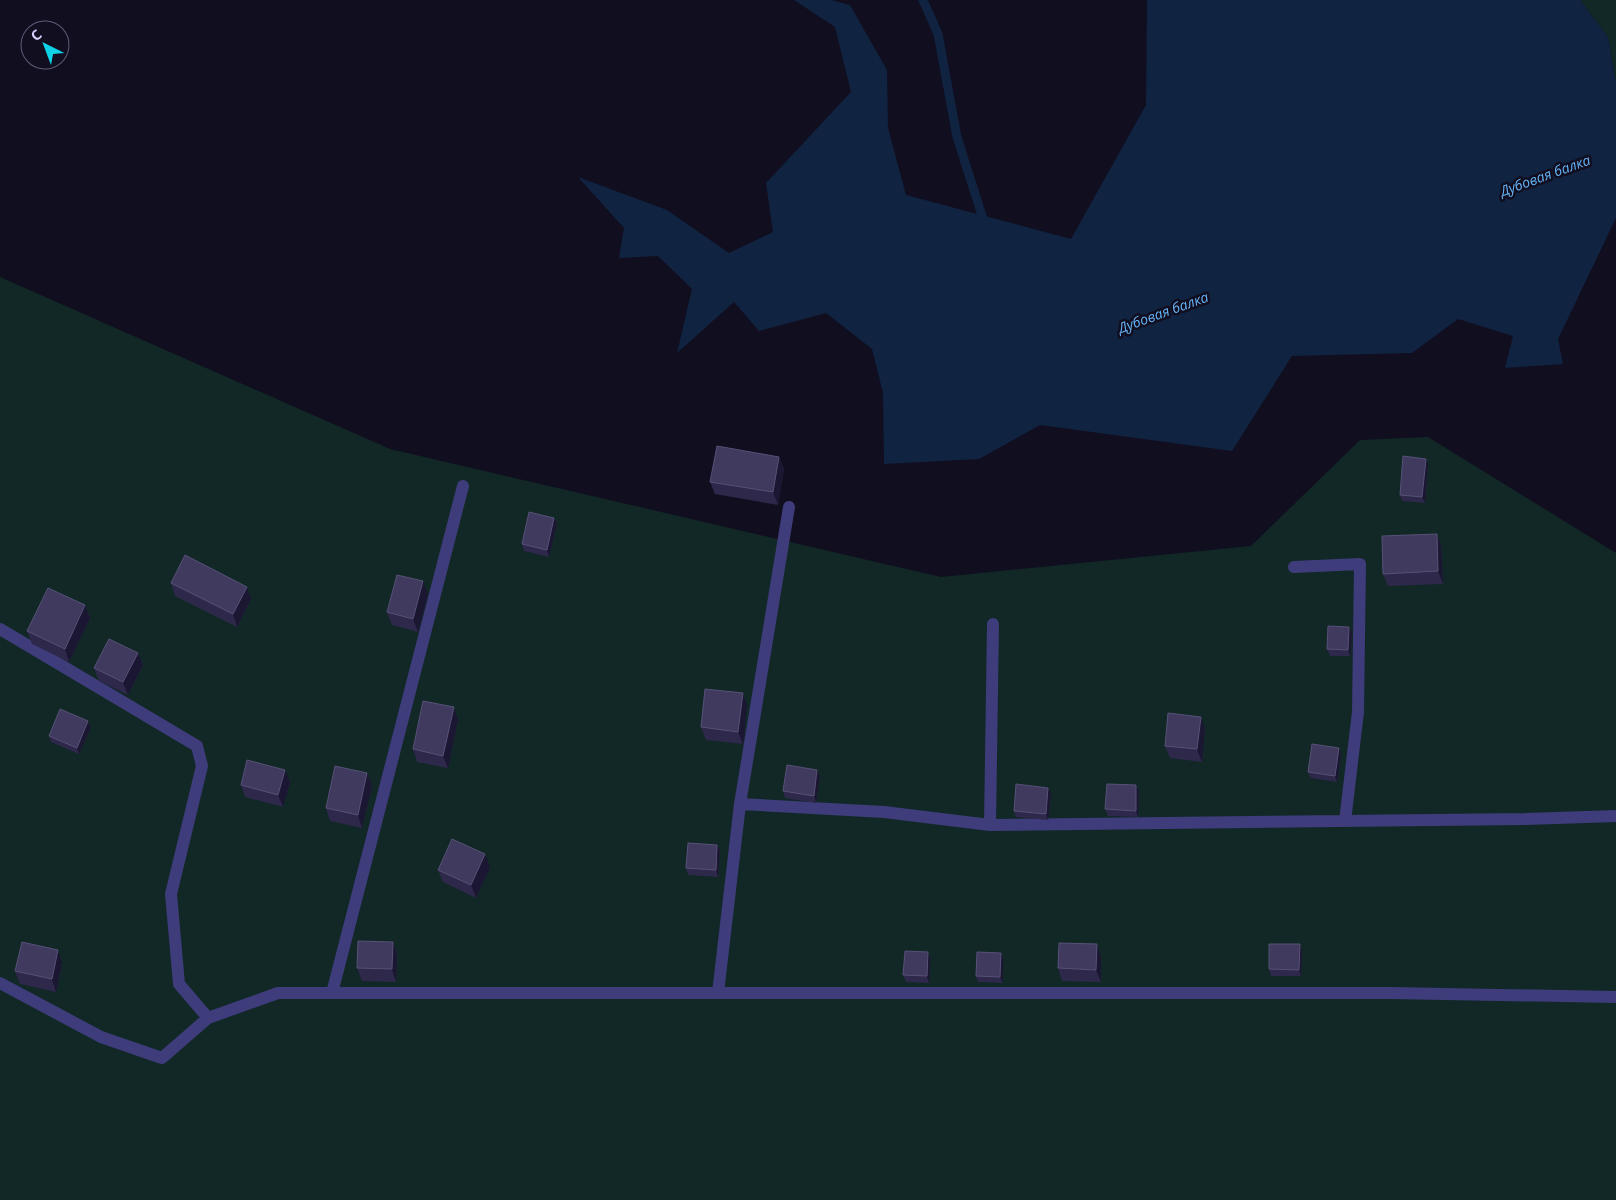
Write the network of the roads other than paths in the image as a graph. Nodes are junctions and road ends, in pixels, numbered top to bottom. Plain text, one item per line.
1 (463, 486) dead end
2 (789, 507) dead end
3 (1294, 567) dead end
4 (993, 624) dead end
5 (0, 629) edge
6 (740, 804) junction
7 (1616, 816) edge
8 (1345, 821) junction
9 (990, 825) junction
10 (0, 983) edge
11 (332, 993) junction
12 (718, 993) junction
13 (1616, 997) edge
14 (208, 1018) junction

1 - 11 street
2 - 6 street
3 - 8 street
4 - 9 street
5 - 14 street
6 - 9 street
6 - 12 street
7 - 8 street
8 - 9 street
10 - 14 street
11 - 12 street
11 - 14 street
12 - 13 street

